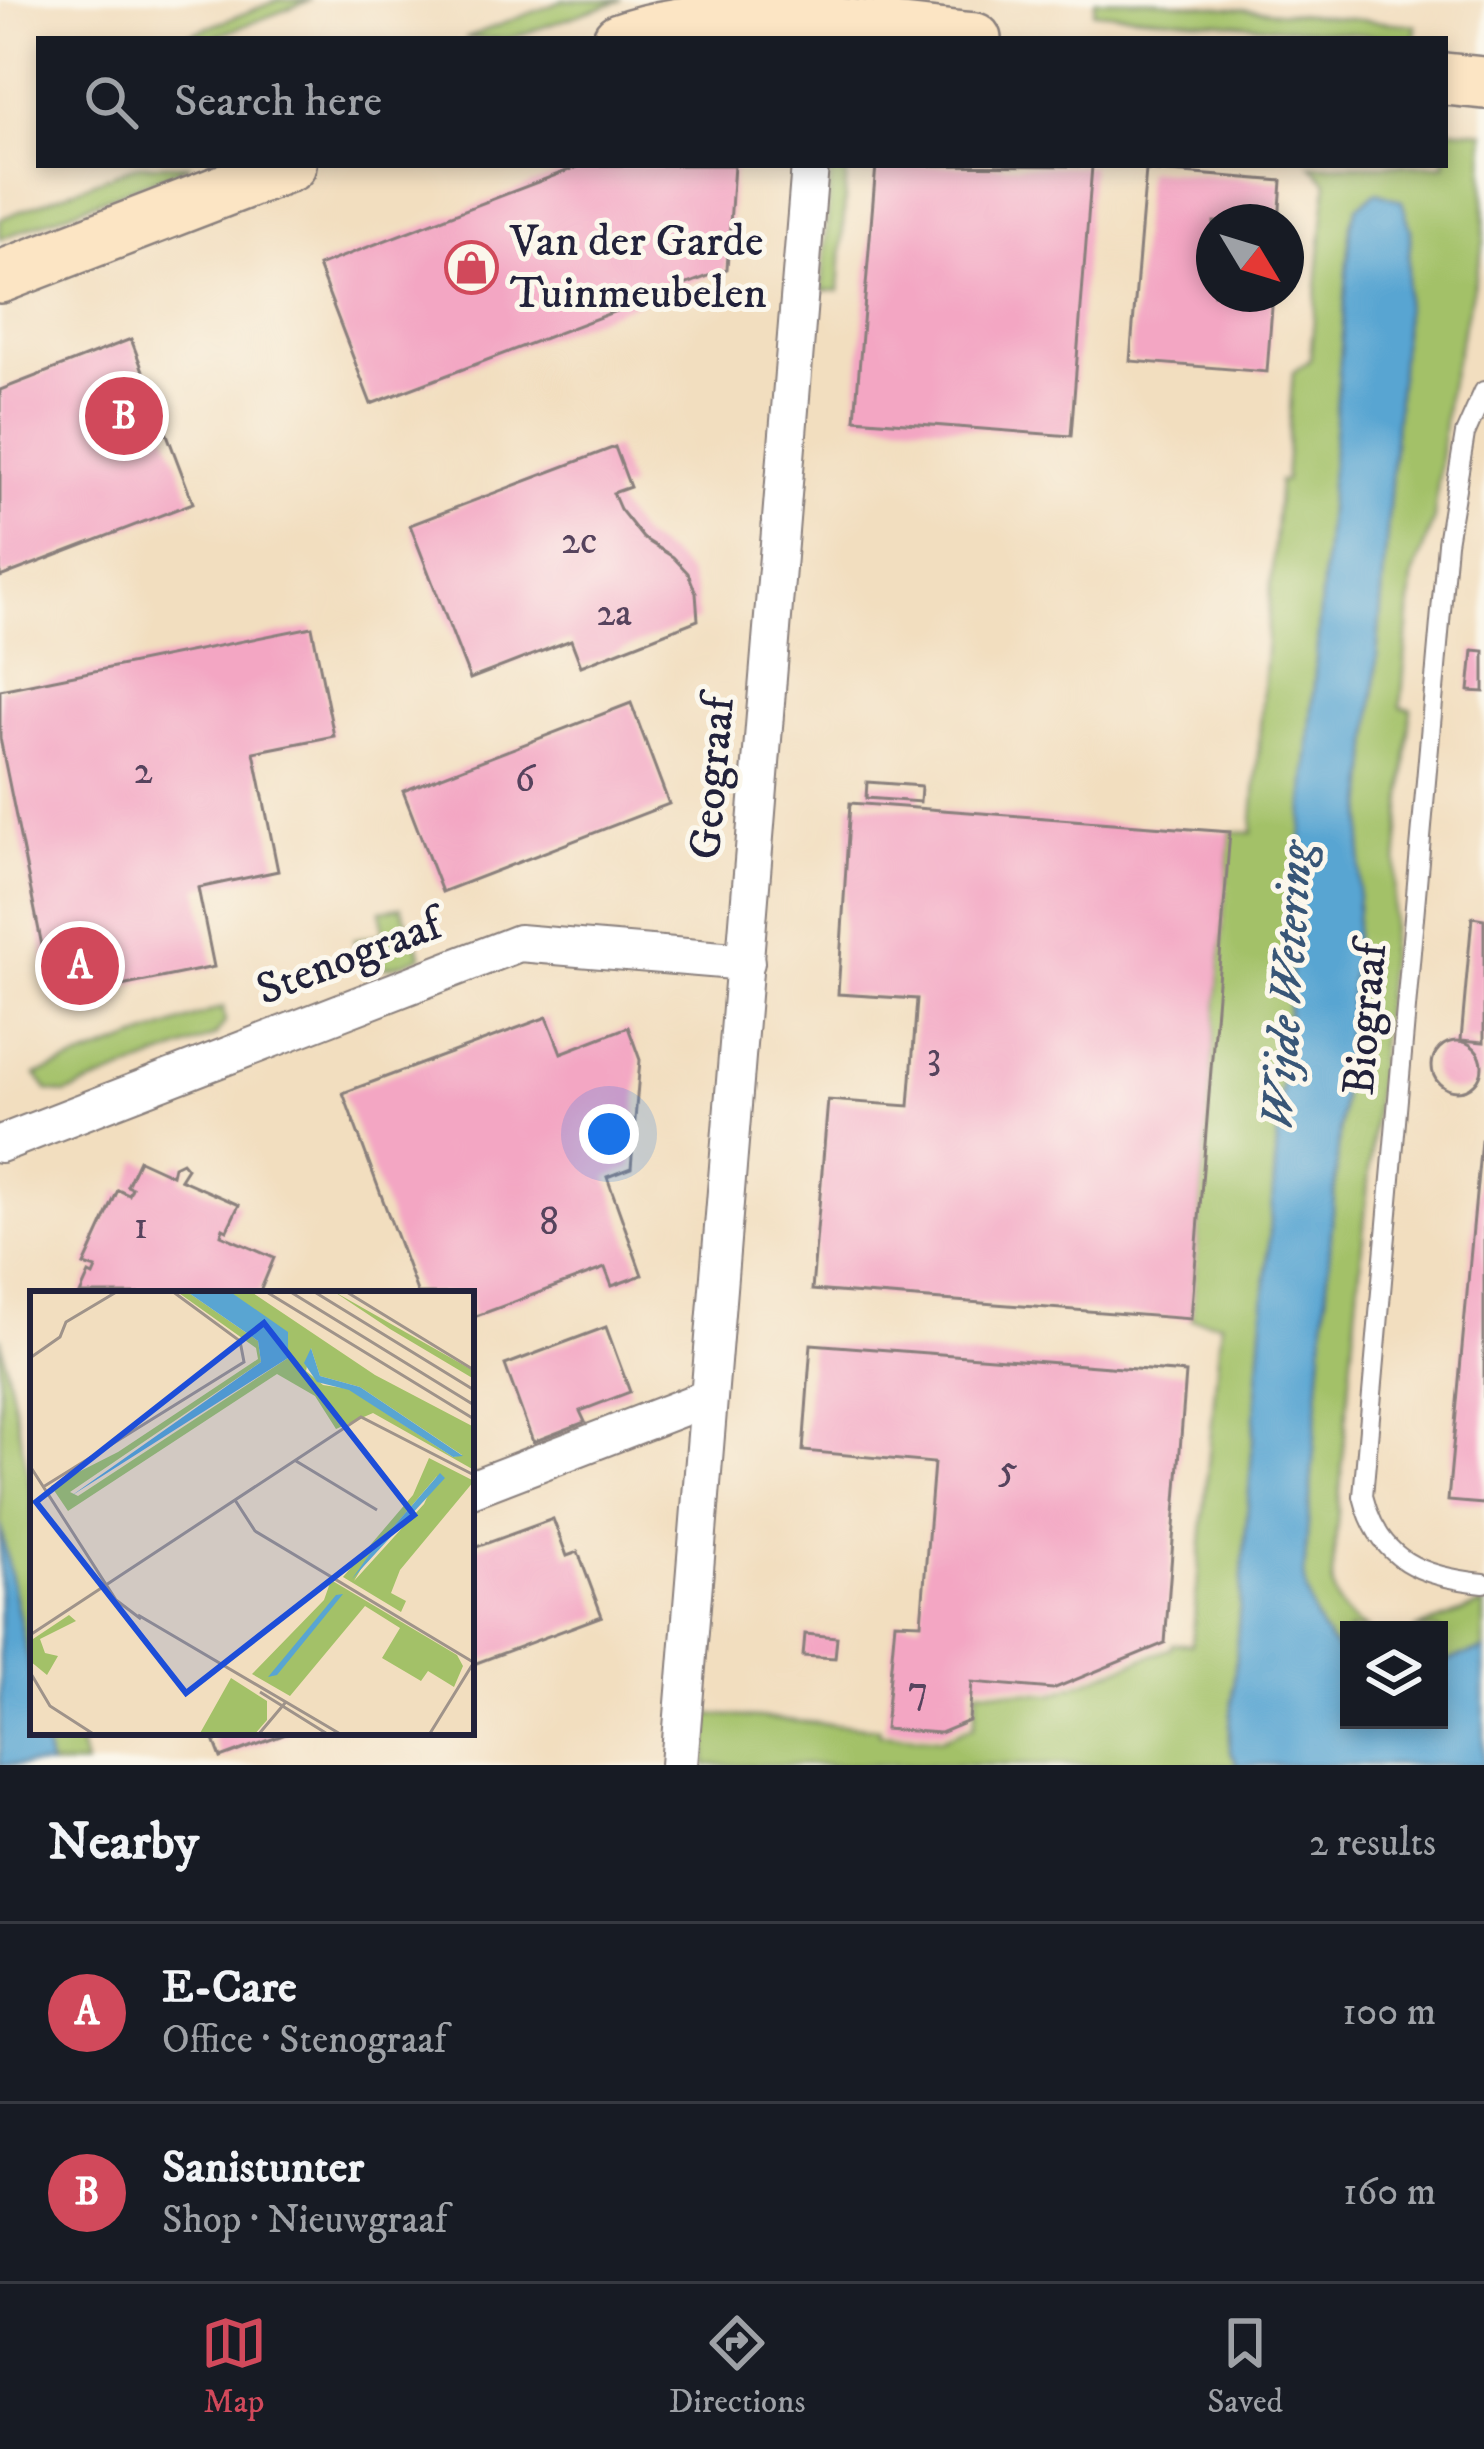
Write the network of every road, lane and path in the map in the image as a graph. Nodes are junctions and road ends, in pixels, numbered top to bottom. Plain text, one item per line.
1 (822, 22) edge
2 (627, 36) edge
3 (948, 36) edge
4 (1448, 79) edge
5 (1484, 83) edge
6 (282, 168) edge
7 (810, 168) edge
8 (0, 277) edge
9 (1484, 391) edge
10 (746, 962) junction
11 (0, 1144) edge
12 (707, 1398) junction
13 (474, 1488) edge
14 (1484, 1583) edge
15 (679, 1765) edge

1 - 2 street
1 - 3 street
4 - 5 street
6 - 8 street
7 - 10 street, Geograaf
9 - 14 lane, Biograaf
10 - 11 street, Stenograaf
10 - 12 street, Geograaf
12 - 13 street
12 - 15 street, Geograaf

